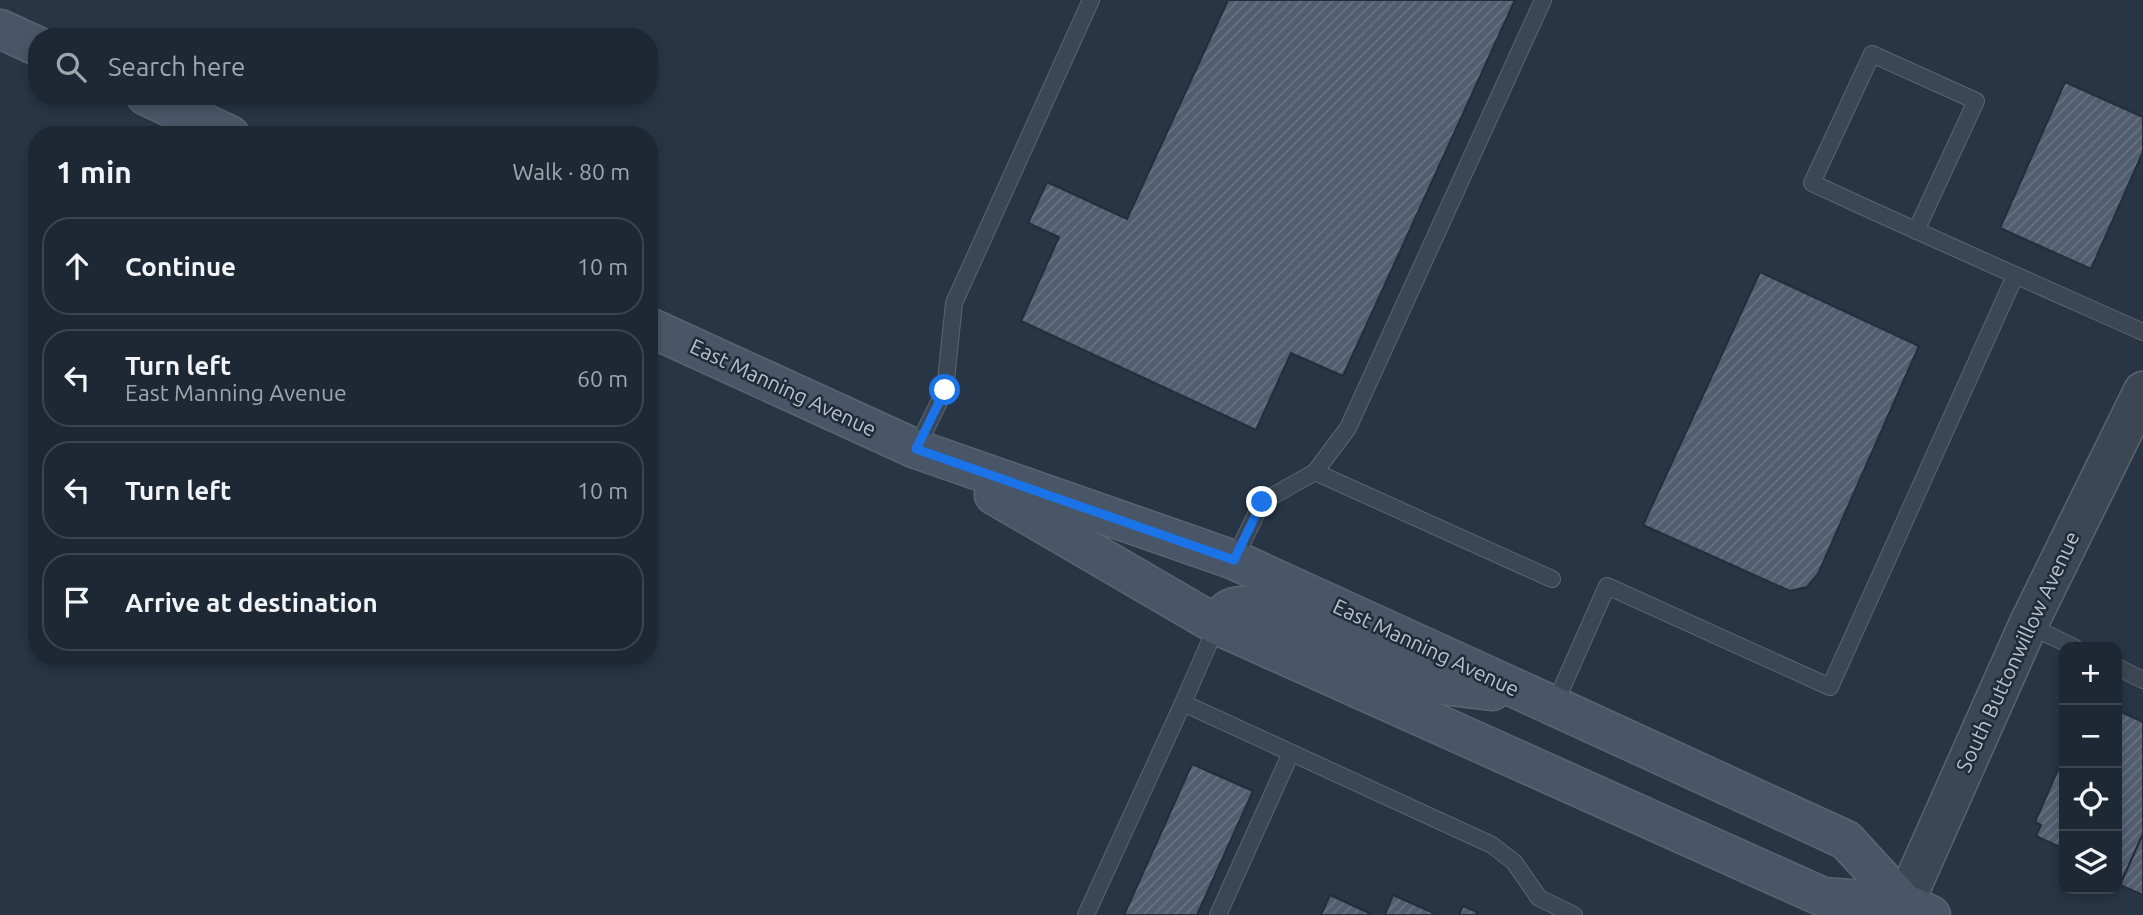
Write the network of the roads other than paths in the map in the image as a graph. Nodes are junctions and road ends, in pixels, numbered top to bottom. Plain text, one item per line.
1 (1091, 0) edge
2 (1543, 0) edge
3 (0, 29) edge
4 (28, 42) edge
5 (165, 105) edge
6 (211, 126) edge
7 (1916, 231) junction
8 (2015, 276) junction
9 (658, 331) edge
10 (2143, 332) edge
11 (2142, 395) edge
12 (916, 449) junction
13 (1315, 472) junction
14 (1234, 560) junction
15 (1552, 579) dead end
16 (1217, 625) junction
17 (2028, 625) junction
18 (2064, 642) edge
19 (2122, 670) edge
20 (2143, 680) edge
21 (1543, 701) junction
22 (1182, 703) junction
23 (1290, 755) junction
24 (1912, 911) edge
25 (1086, 915) edge
26 (1218, 915) edge
27 (1574, 915) edge

1 - 12 lane
2 - 13 lane
3 - 4 main road
5 - 6 main road
7 - 7 lane
7 - 8 lane
8 - 10 lane
8 - 21 lane
9 - 12 main road, East Manning Avenue
11 - 17 street, South Buttonwillow Avenue
12 - 14 main road, East Manning Avenue
12 - 16 main road, East Manning Avenue
13 - 14 lane
13 - 15 lane
14 - 21 main road, East Manning Avenue
16 - 21 main road
16 - 22 lane
16 - 24 main road, East Manning Avenue
17 - 18 lane
17 - 24 street, South Buttonwillow Avenue
19 - 20 lane
21 - 24 main road, East Manning Avenue
22 - 23 lane
22 - 25 lane
23 - 26 lane
23 - 27 lane

